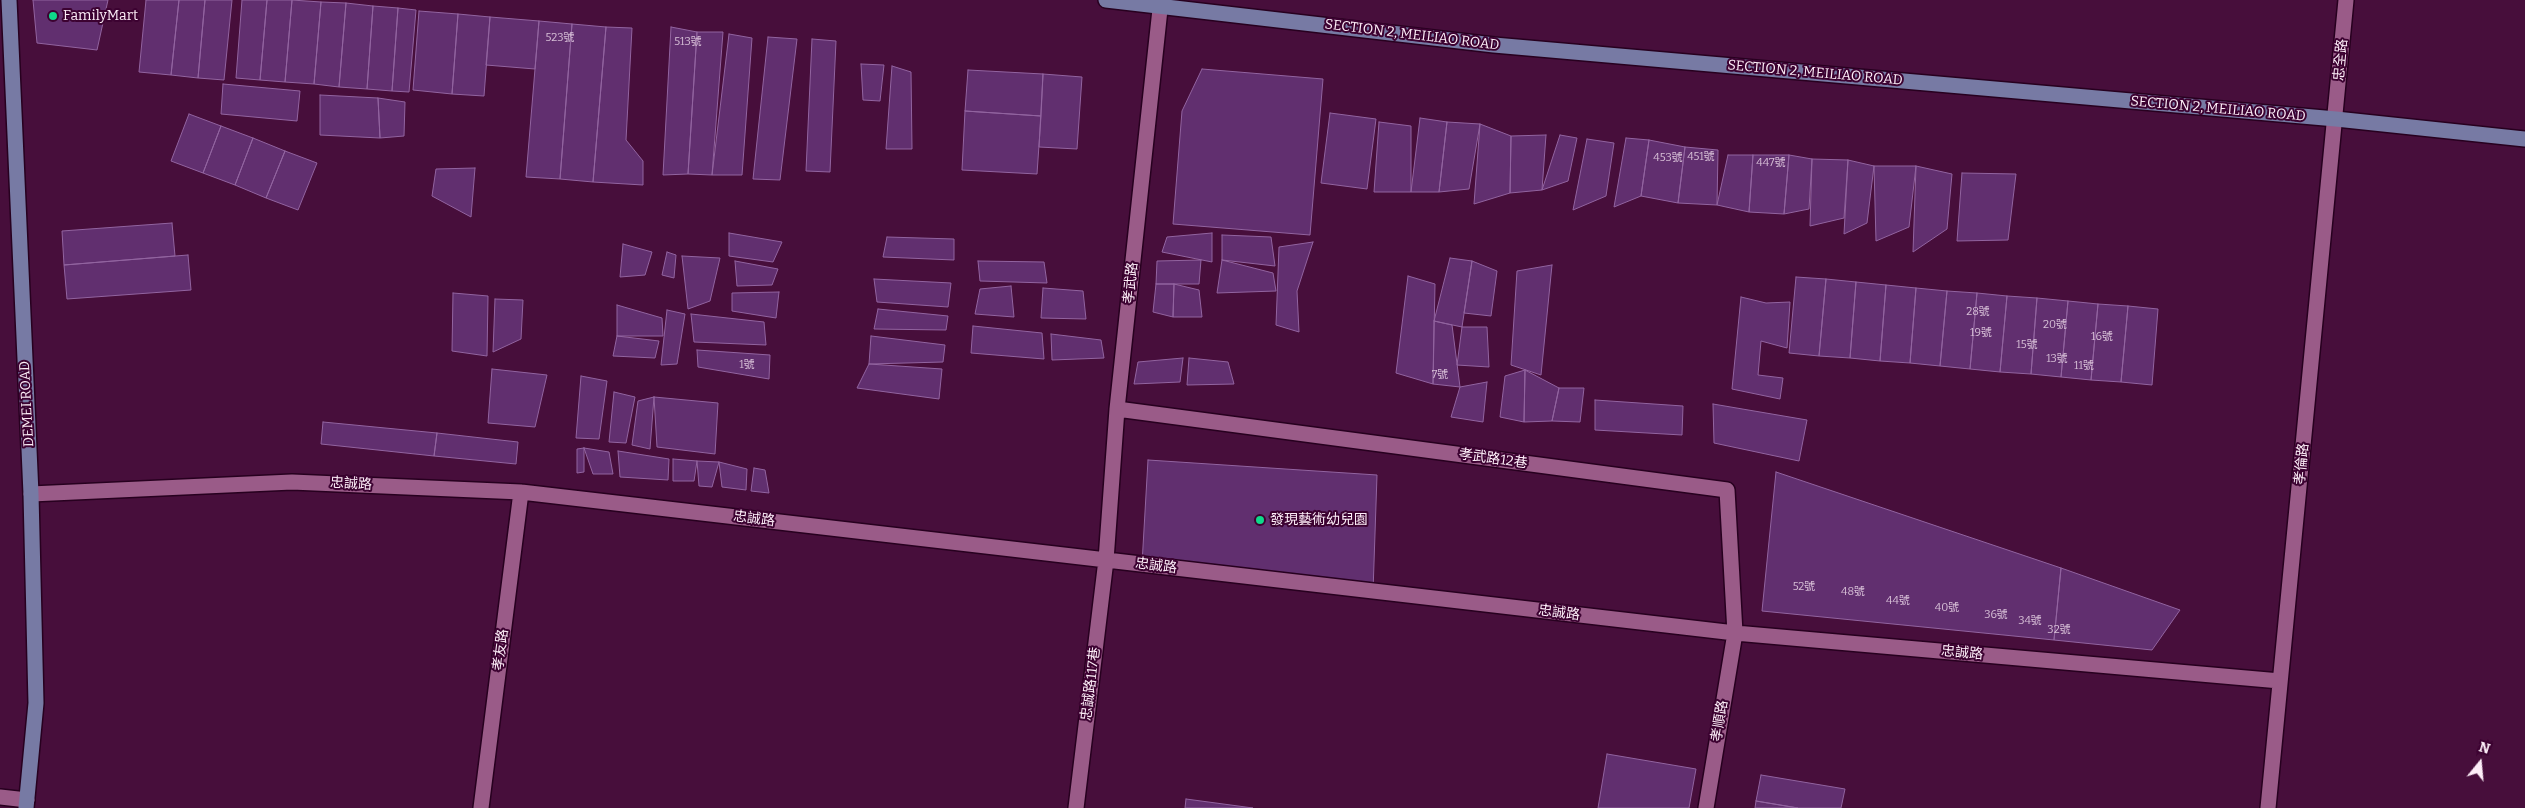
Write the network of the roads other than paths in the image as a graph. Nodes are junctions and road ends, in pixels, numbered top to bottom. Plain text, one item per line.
1 (9, 0) edge
2 (1106, 0) edge
3 (2346, 0) edge
4 (1161, 3) edge
5 (2336, 119) junction
6 (2525, 139) edge
7 (1117, 409) junction
8 (521, 492) junction
9 (31, 494) junction
10 (1106, 560) junction
11 (1735, 633) junction
12 (2280, 681) junction
13 (0, 797) edge
14 (26, 804) edge
15 (481, 808) edge
16 (1076, 808) edge
17 (1706, 808) edge
18 (2268, 808) edge

1 - 9 street, DEMEI ROAD
2 - 4 street, SECTION 2, MEILIAO ROAD
3 - 5 street, 忠全路
4 - 5 street, SECTION 2, MEILIAO ROAD
4 - 7 street, 孝武路
5 - 6 street, SECTION 2, MEILIAO ROAD
5 - 12 street, 孝倫路
7 - 10 street, 孝武路
7 - 11 street, 孝武路12巷
8 - 9 street, 忠誠路
8 - 10 street, 忠誠路
8 - 15 street, 孝友路
9 - 14 street, DEMEI ROAD
10 - 11 street, 忠誠路
10 - 16 street, 忠誠路117巷
11 - 12 street, 忠誠路
11 - 17 street, 孝順路
12 - 18 street, 孝倫路
13 - 14 street

